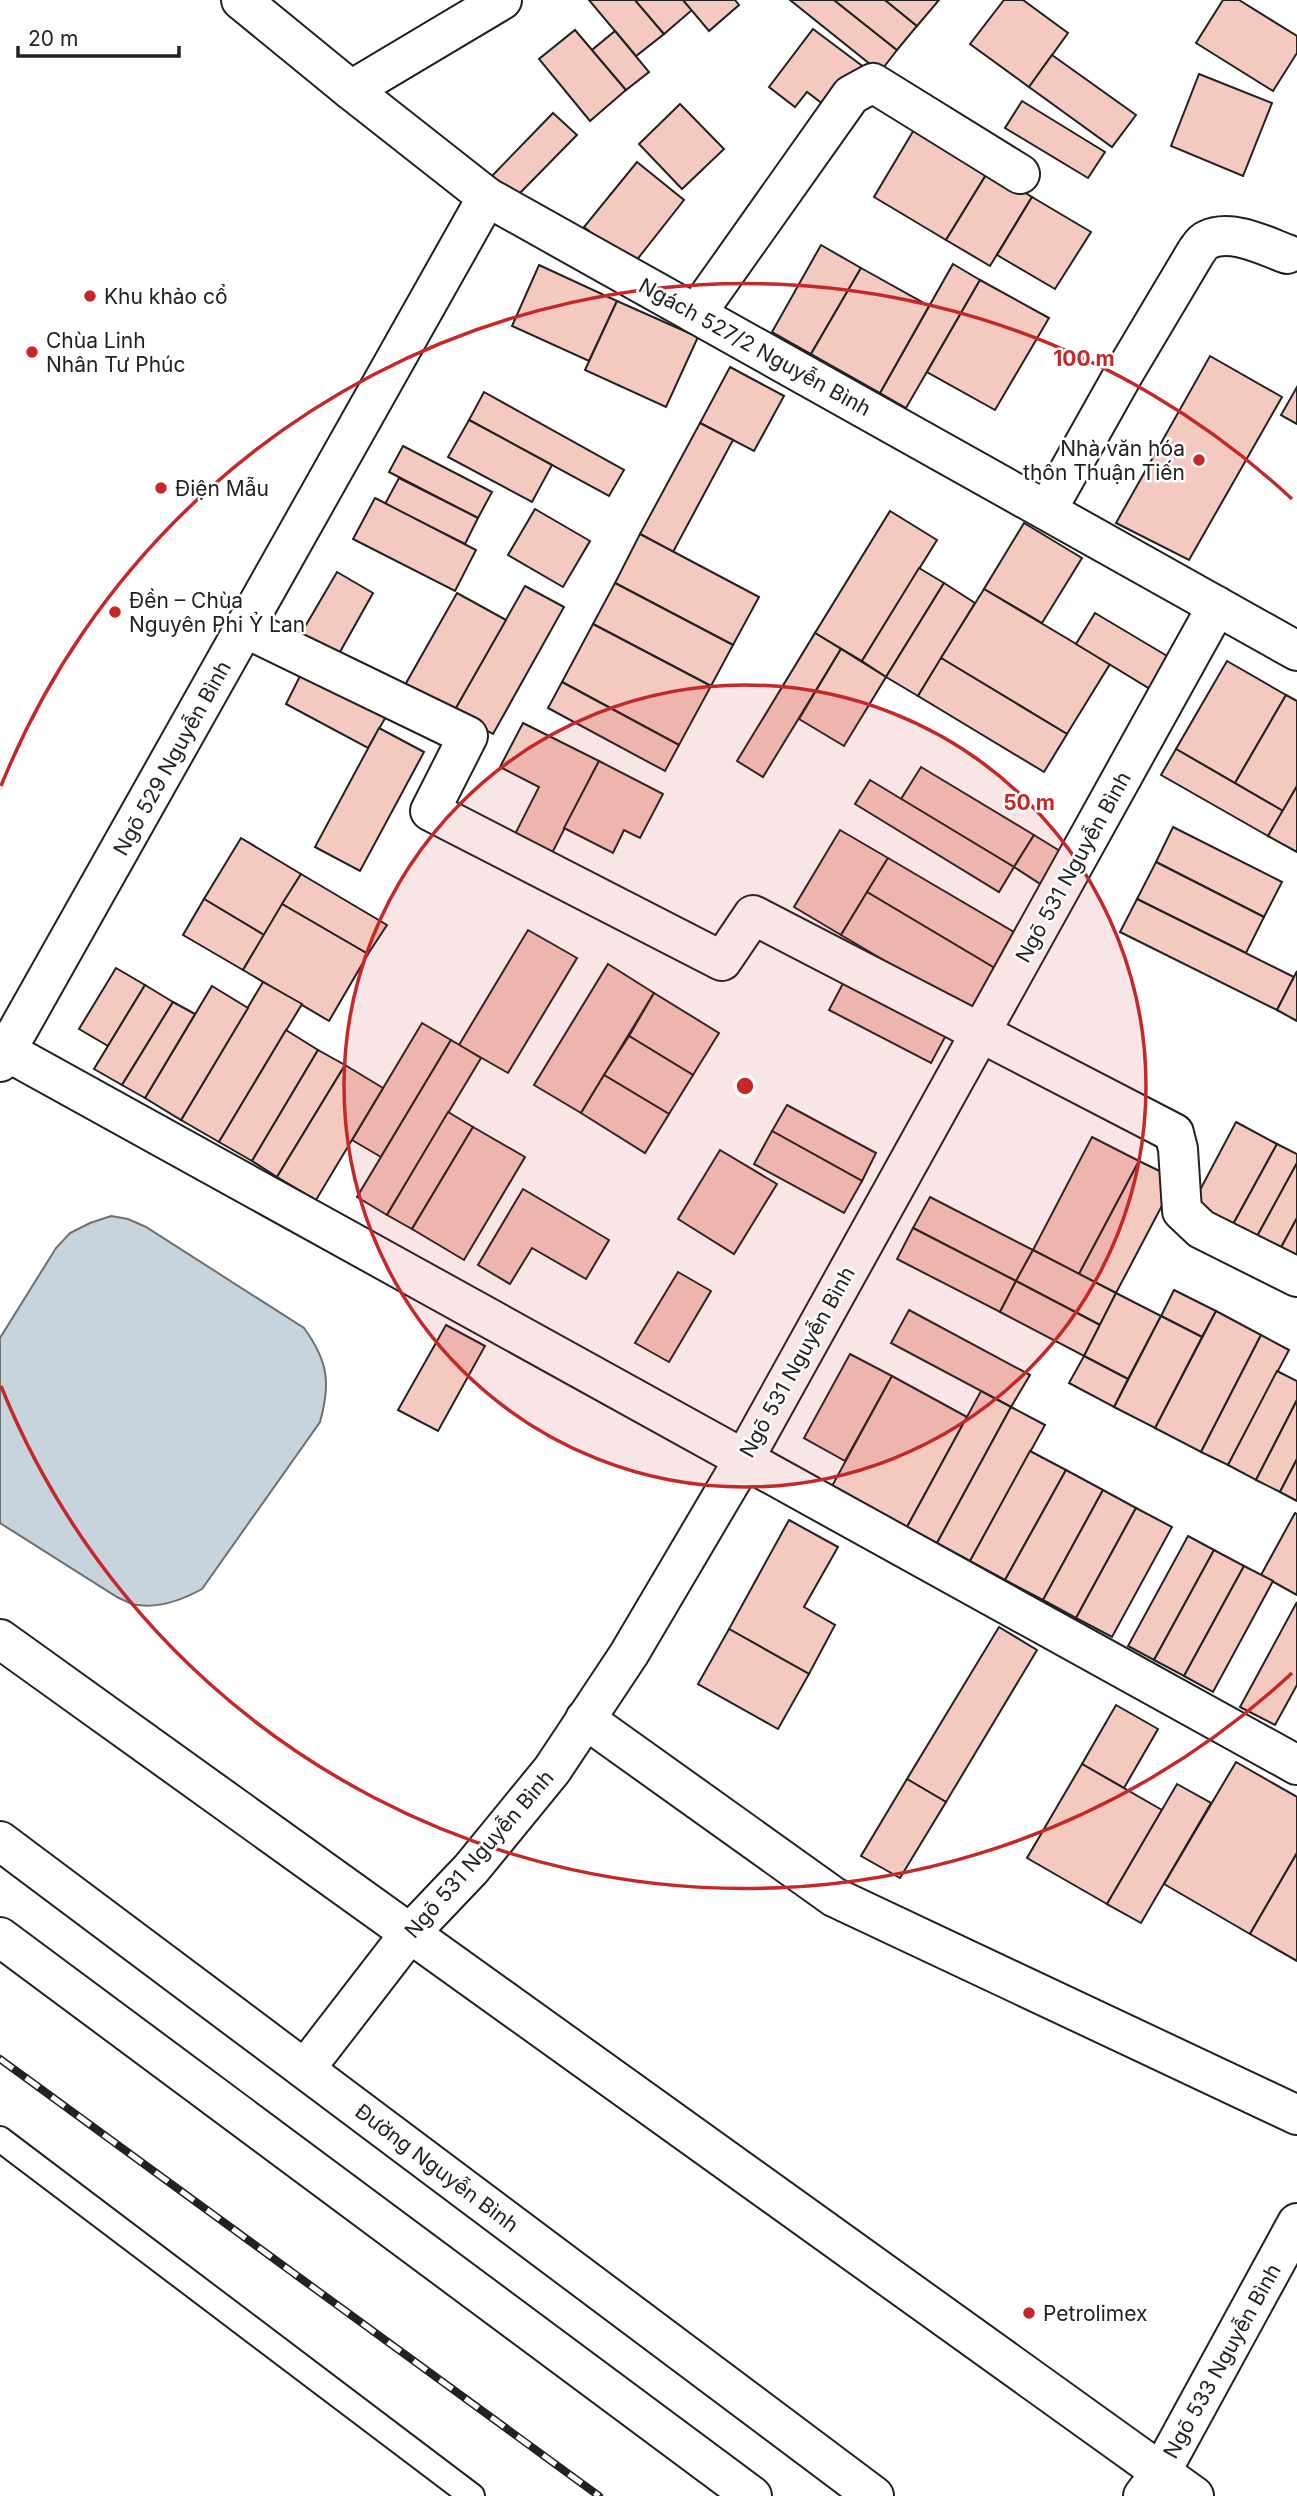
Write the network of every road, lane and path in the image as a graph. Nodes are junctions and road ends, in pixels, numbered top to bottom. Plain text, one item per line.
1 (241, 0) edge
2 (502, 0) edge
3 (351, 90) junction
4 (1020, 174) dead end
5 (487, 197) junction
6 (1287, 254) dead end
7 (696, 314) junction
8 (1047, 510) junction
9 (1217, 606) junction
10 (245, 628) junction
11 (1297, 651) edge
12 (981, 1033) junction
13 (3, 1057) edge
14 (1297, 1278) edge
15 (744, 1459) junction
16 (0, 1639) edge
17 (585, 1719) junction
18 (1297, 1765) edge
19 (0, 1841) edge
20 (410, 1933) junction
21 (0, 1937) edge
22 (305, 2069) junction
23 (1297, 2115) edge
24 (0, 2139) edge
25 (1297, 2223) edge
26 (1152, 2484) edge
27 (472, 2496) edge
28 (752, 2496) edge
29 (874, 2496) edge
30 (1194, 2496) edge

1 - 3 main road, Ngách 527/2 Nguyễn Bình
2 - 3 main road
3 - 5 main road, Ngách 527/2 Nguyễn Bình
4 - 7 main road
5 - 7 main road, Ngách 527/2 Nguyễn Bình
5 - 10 main road, Ngõ 529 Nguyễn Bình
6 - 8 main road
7 - 8 main road, Ngách 527/2 Nguyễn Bình
8 - 9 main road, Ngách 527/2 Nguyễn Bình
9 - 11 main road, Ngách 527/2 Nguyễn Bình
9 - 12 main road, Ngõ 531 Nguyễn Bình
10 - 12 main road
10 - 13 main road, Ngõ 529 Nguyễn Bình
12 - 14 main road
12 - 15 main road, Ngõ 531 Nguyễn Bình
13 - 15 main road
15 - 17 main road, Ngõ 531 Nguyễn Bình
15 - 18 main road
16 - 20 main road
17 - 20 main road, Ngõ 531 Nguyễn Bình
17 - 23 main road
19 - 22 main road, Đường Nguyễn Bình
20 - 22 main road, Ngõ 531 Nguyễn Bình
20 - 26 main road
21 - 28 main road
22 - 29 main road, Đường Nguyễn Bình
24 - 27 lane
25 - 26 main road, Ngõ 533 Nguyễn Bình
26 - 30 main road

